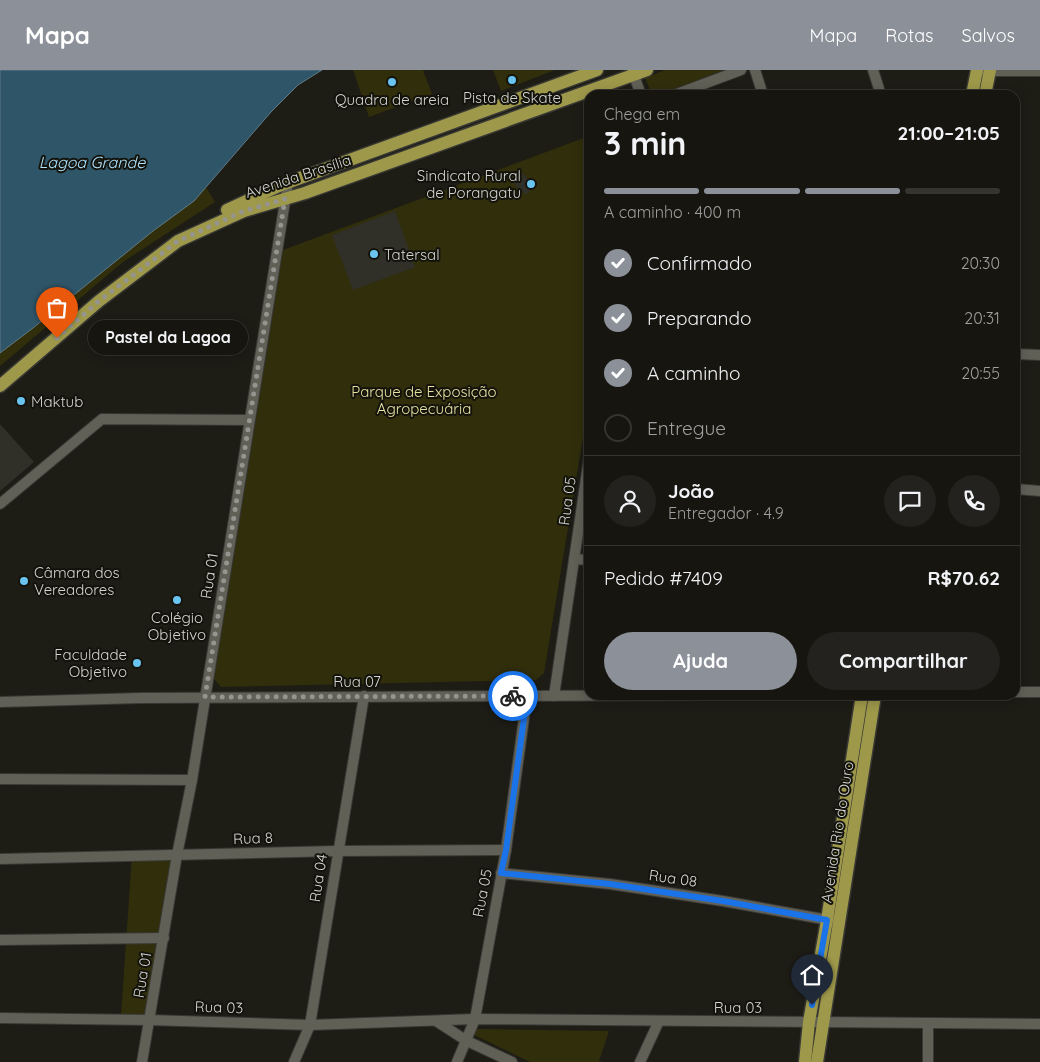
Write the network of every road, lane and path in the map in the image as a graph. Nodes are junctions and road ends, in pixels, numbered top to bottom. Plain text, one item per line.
1 (597, 70) edge
2 (647, 70) edge
3 (741, 70) edge
4 (755, 70) edge
5 (873, 70) edge
6 (983, 71) edge
7 (1040, 71) edge
8 (633, 72) edge
9 (586, 90) edge
10 (638, 90) edge
11 (687, 90) edge
12 (761, 90) edge
13 (879, 90) edge
14 (974, 90) edge
15 (985, 90) edge
16 (584, 91) edge
17 (479, 113) junction
18 (483, 129) junction
19 (367, 154) junction
20 (371, 169) junction
21 (304, 176) junction
22 (284, 184) junction
23 (305, 193) junction
24 (285, 199) junction
25 (178, 241) junction
26 (1020, 354) edge
27 (1040, 355) edge
28 (0, 386) edge
29 (249, 420) junction
30 (1020, 489) edge
31 (1040, 491) edge
32 (584, 492) edge
33 (0, 504) edge
34 (574, 560) junction
35 (584, 560) edge
36 (1020, 692) edge
37 (1040, 692) edge
38 (364, 696) junction
39 (527, 696) junction
40 (554, 696) junction
41 (584, 696) edge
42 (205, 697) junction
43 (862, 700) edge
44 (873, 700) edge
45 (0, 702) edge
46 (864, 723) junction
47 (0, 778) edge
48 (192, 780) junction
49 (506, 850) junction
50 (337, 851) junction
51 (177, 855) junction
52 (0, 859) edge
53 (501, 873) junction
54 (833, 921) junction
55 (164, 938) junction
56 (0, 940) edge
57 (0, 1018) edge
58 (149, 1020) junction
59 (475, 1020) junction
60 (436, 1021) junction
61 (659, 1021) junction
62 (809, 1022) junction
63 (822, 1022) junction
64 (928, 1023) junction
65 (1040, 1024) edge
66 (310, 1025) junction
67 (467, 1041) junction
68 (142, 1062) edge
69 (294, 1062) edge
70 (457, 1062) edge
71 (512, 1062) edge
72 (640, 1062) edge
73 (804, 1062) edge
74 (817, 1062) edge
75 (928, 1062) edge

1 - 17 main road, Avenida Brasília
2 - 8 main road, Avenida Brasília
3 - 11 street
4 - 12 street
5 - 13 street
6 - 7 street
6 - 14 main road
6 - 15 main road
8 - 9 main road, Avenida Brasília
8 - 10 street
16 - 18 main road, Avenida Brasília
17 - 18 main road
17 - 19 main road, Avenida Brasília
18 - 20 main road, Avenida Brasília
19 - 20 main road
19 - 21 main road, Avenida Brasília
20 - 23 main road, Avenida Brasília
21 - 22 main road, Avenida Brasília
21 - 23 main road
22 - 24 street, Rua 01
22 - 25 main road, Avenida Brasília
23 - 24 main road, Avenida Brasília
24 - 25 main road, Avenida Brasília
24 - 29 street, Rua 01
25 - 28 main road, Avenida Brasília
26 - 27 street
29 - 33 street
29 - 42 street, Rua 01
30 - 31 street
32 - 34 street, Rua 05
34 - 35 street
34 - 40 street, Rua 05
36 - 37 street
38 - 39 street, Rua 07
38 - 42 street, Rua 07
38 - 50 street, Rua 04
39 - 40 street, Rua 07
39 - 49 street, Rua 05
40 - 41 street, Rua 07
42 - 45 street, Rua 07
42 - 48 street, Rua 01
43 - 46 main road, Avenida Rio do Ouro
44 - 46 main road, Avenida Rio do Ouro
46 - 54 main road, Avenida Rio do Ouro
47 - 48 street
48 - 51 street, Rua 01
49 - 50 street, Rua 8
49 - 53 street, Rua 05
50 - 51 street, Rua 8
50 - 66 street, Rua 04
51 - 52 street, Rua 8
51 - 55 street, Rua 01
53 - 54 street, Rua 08
53 - 59 street, Rua 05
54 - 62 main road, Avenida Rio do Ouro
54 - 63 main road, Avenida Rio do Ouro
55 - 56 street
55 - 58 street, Rua 01
57 - 58 street, Rua 03
58 - 66 street, Rua 03
58 - 68 street, Rua 01
59 - 60 street, Rua 03
59 - 61 street, Rua 03
59 - 67 street, Rua 05
60 - 66 street, Rua 03
60 - 67 street
61 - 62 street, Rua 03
61 - 72 street
62 - 63 street, Rua 03
62 - 73 main road, Avenida Rio do Ouro
63 - 64 street, Rua 03
63 - 74 main road, Avenida Rio do Ouro
64 - 65 street, Rua 03
64 - 75 street
66 - 69 street, Rua 04
67 - 70 street, Rua 05
67 - 71 street

